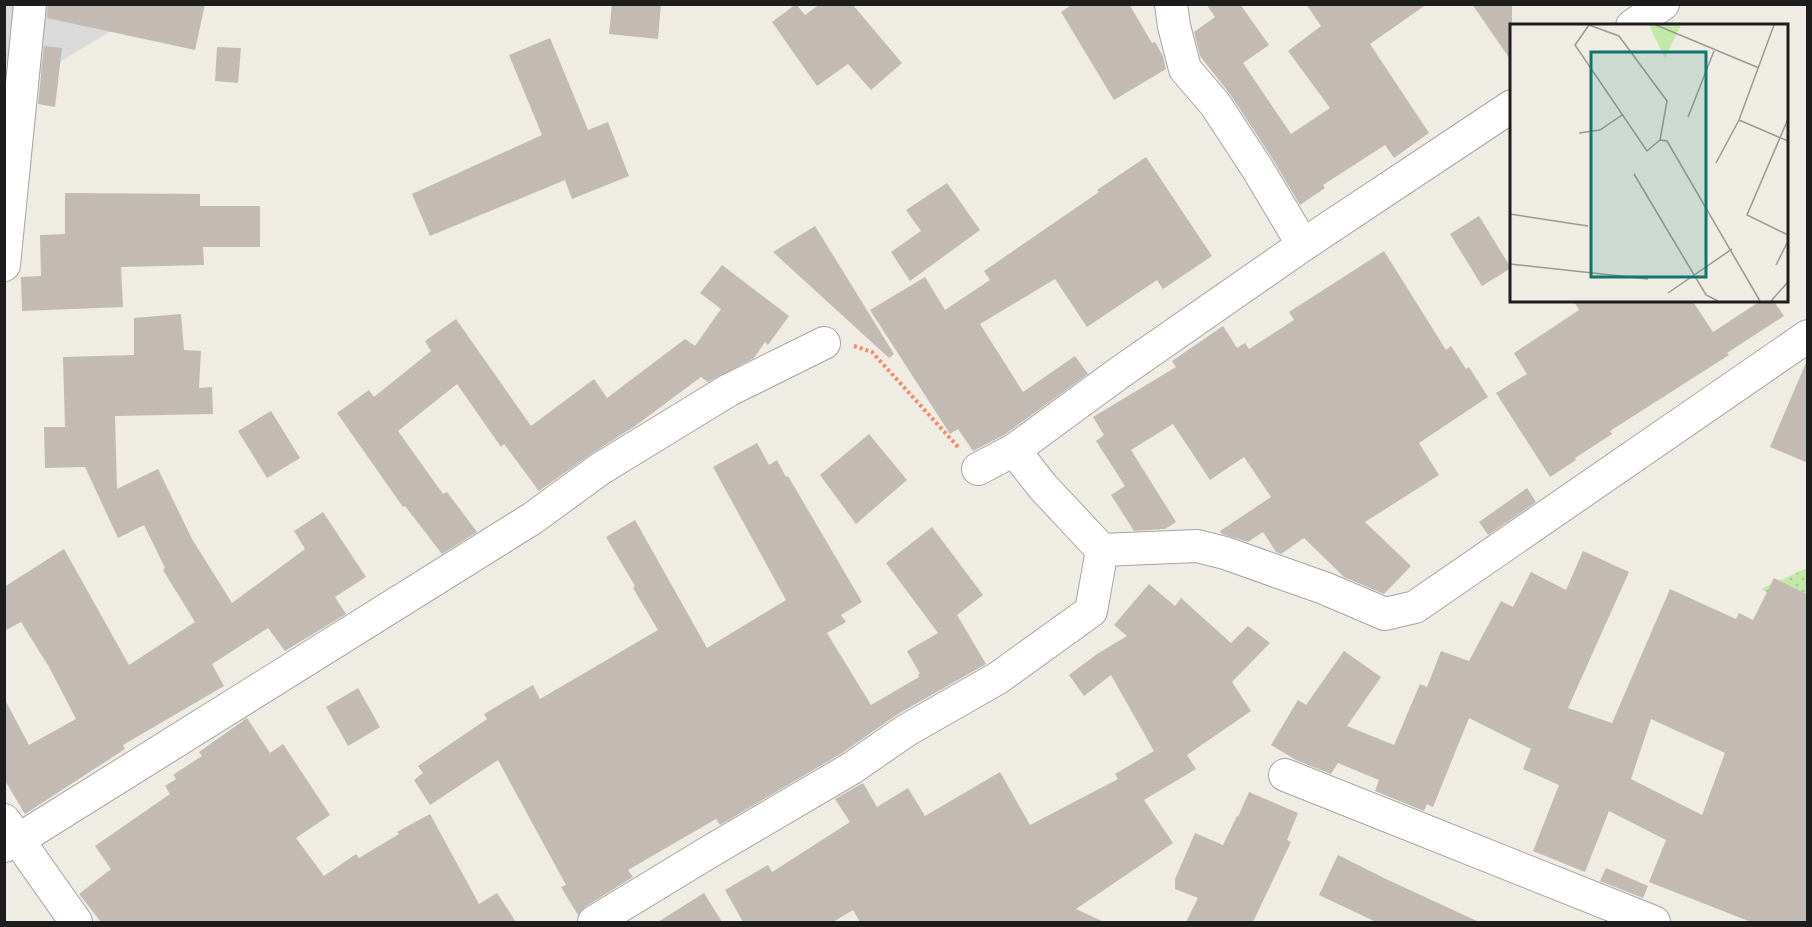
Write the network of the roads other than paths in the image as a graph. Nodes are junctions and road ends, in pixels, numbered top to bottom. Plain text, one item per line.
1 (30, 4) edge
2 (1171, 4) edge
3 (1663, 4) edge
4 (1635, 24) edge
5 (1510, 107) edge
6 (1303, 246) junction
7 (4, 265) edge
8 (1808, 336) edge
9 (824, 343) road end
10 (1014, 450) junction
11 (978, 469) road end
12 (1102, 550) junction
13 (1285, 775) dead end
14 (9, 835) edge
15 (76, 922) edge
16 (594, 922) edge
17 (1654, 922) edge

1 - 7 street
2 - 6 street
3 - 4 street
5 - 6 street
6 - 10 street
8 - 12 street
9 - 14 street
10 - 11 street
10 - 12 street
12 - 16 street
13 - 17 street
14 - 15 street

